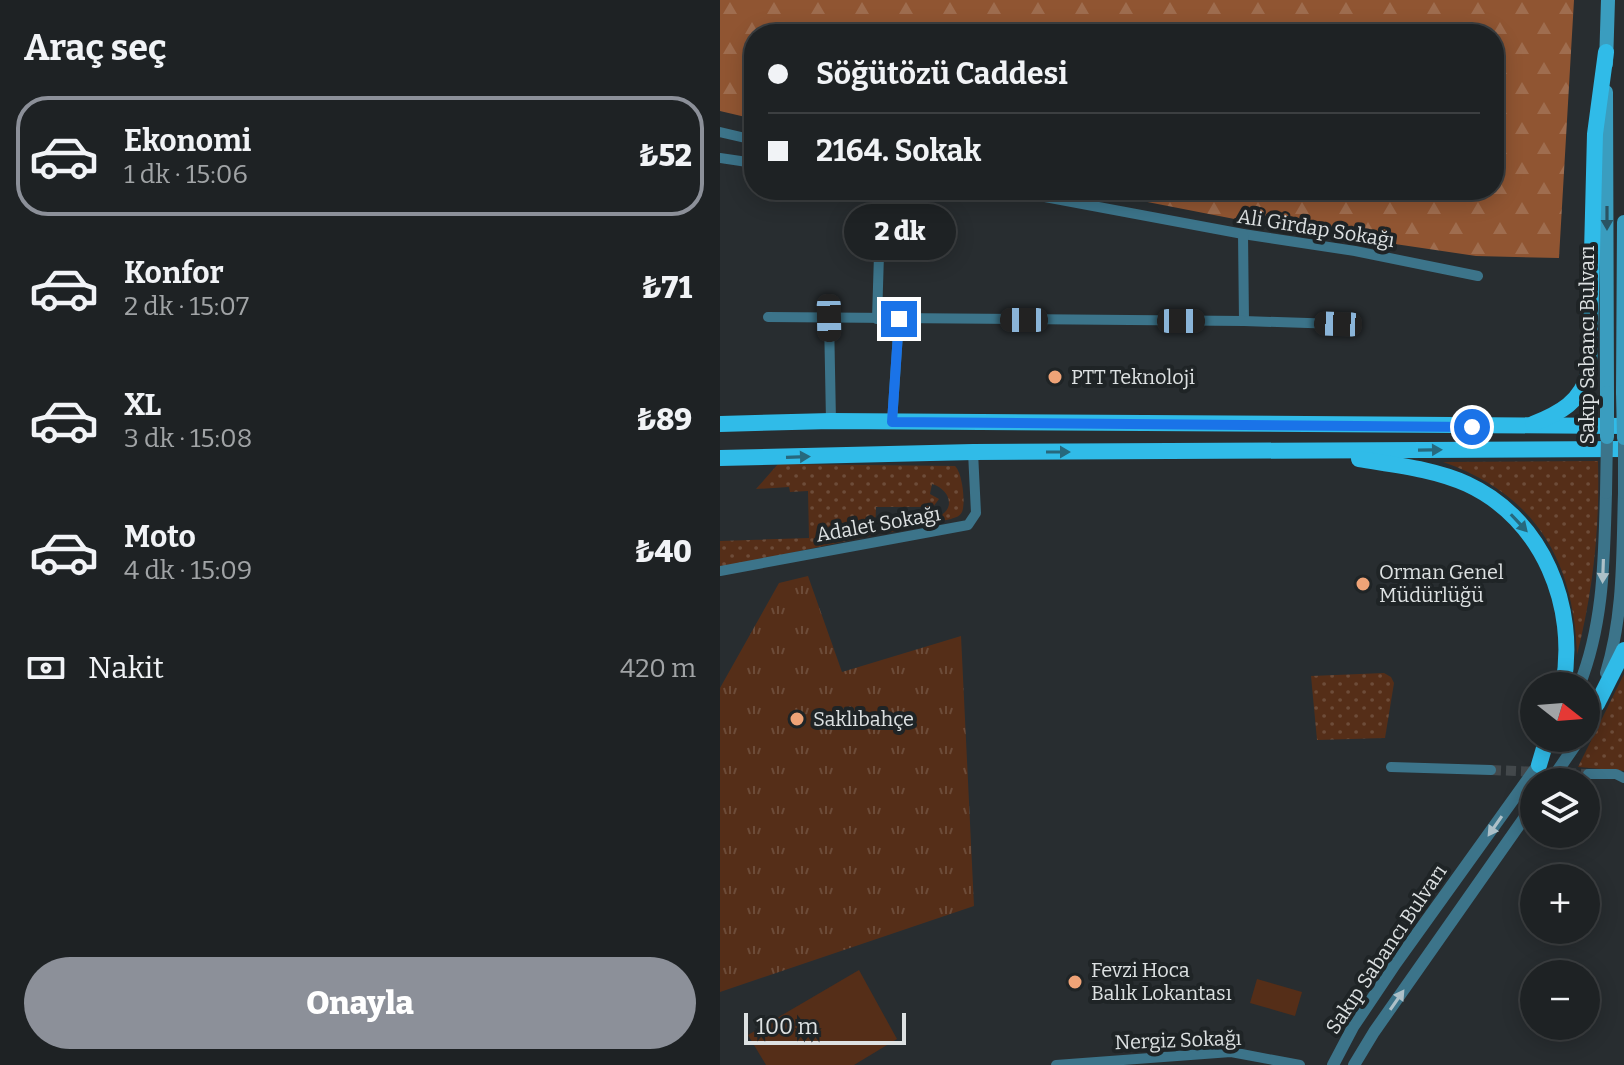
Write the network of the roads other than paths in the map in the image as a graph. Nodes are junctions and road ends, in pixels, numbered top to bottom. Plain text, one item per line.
1 (1608, 0) edge
2 (1606, 52) junction
3 (720, 132) edge
4 (744, 138) edge
5 (720, 158) edge
6 (744, 162) edge
7 (881, 200) edge
8 (1061, 200) edge
9 (1624, 222) edge
10 (1243, 234) junction
11 (1478, 276) dead end
12 (768, 317) dead end
13 (829, 318) junction
14 (877, 319) junction
15 (899, 319) junction
16 (1244, 321) junction
17 (1338, 324) dead end
18 (1615, 392) edge
19 (831, 421) junction
20 (892, 422) junction
21 (720, 424) edge
22 (1624, 426) edge
23 (1523, 428) junction
24 (1607, 437) joint
25 (1624, 438) edge
26 (1624, 449) edge
27 (973, 452) junction
28 (1318, 452) junction
29 (720, 458) edge
30 (1624, 493) edge
31 (720, 571) edge
32 (1624, 650) edge
33 (1565, 672) edge
34 (1583, 672) edge
35 (1600, 692) edge
36 (1600, 698) edge
37 (1543, 752) edge
38 (1547, 752) edge
39 (1539, 765) junction
40 (1391, 767) dead end
41 (1491, 770) tunnel mouth
42 (1600, 774) tunnel mouth
43 (1624, 778) edge
44 (1520, 824) edge
45 (1056, 1065) edge
46 (1300, 1065) edge
47 (1333, 1065) edge
48 (1354, 1065) edge

1 - 2 main road, Sakıp Sabancı Bulvarı
2 -> 18 main road, Sakıp Sabancı Bulvarı
2 - 23 main road
3 - 4 street
5 - 6 street
7 - 14 street
8 - 10 street, Ali Girdap Sokağı
9 - 18 main road, Sakıp Sabancı Bulvarı
10 - 11 street, Ali Girdap Sokağı
10 - 16 street
12 - 13 street
13 - 14 street
13 - 19 street
14 - 15 street
15 - 16 street
15 - 20 street
16 - 17 street
18 - 24 main road, Sakıp Sabancı Bulvarı, bridge
18 - 25 main road, Sakıp Sabancı Bulvarı, bridge
19 - 20 main road
19 - 21 main road
20 - 23 main road
22 - 23 main road
24 -> 34 street, Sakıp Sabancı Bulvarı, bridge
25 - 30 street, Sakıp Sabancı Bulvarı, bridge
28 -> 26 main road
27 -> 28 main road
29 -> 27 main road
27 - 31 street, Adalet Sokağı
28 -> 33 main road
30 - 35 street, Sakıp Sabancı Bulvarı
32 - 36 main road
37 - 39 main road
38 - 39 street, Sakıp Sabancı Bulvarı
39 -> 47 street, Sakıp Sabancı Bulvarı
40 - 41 street
42 - 43 street
48 -> 44 street, Sakıp Sabancı Bulvarı
45 - 46 street, Nergiz Sokağı

